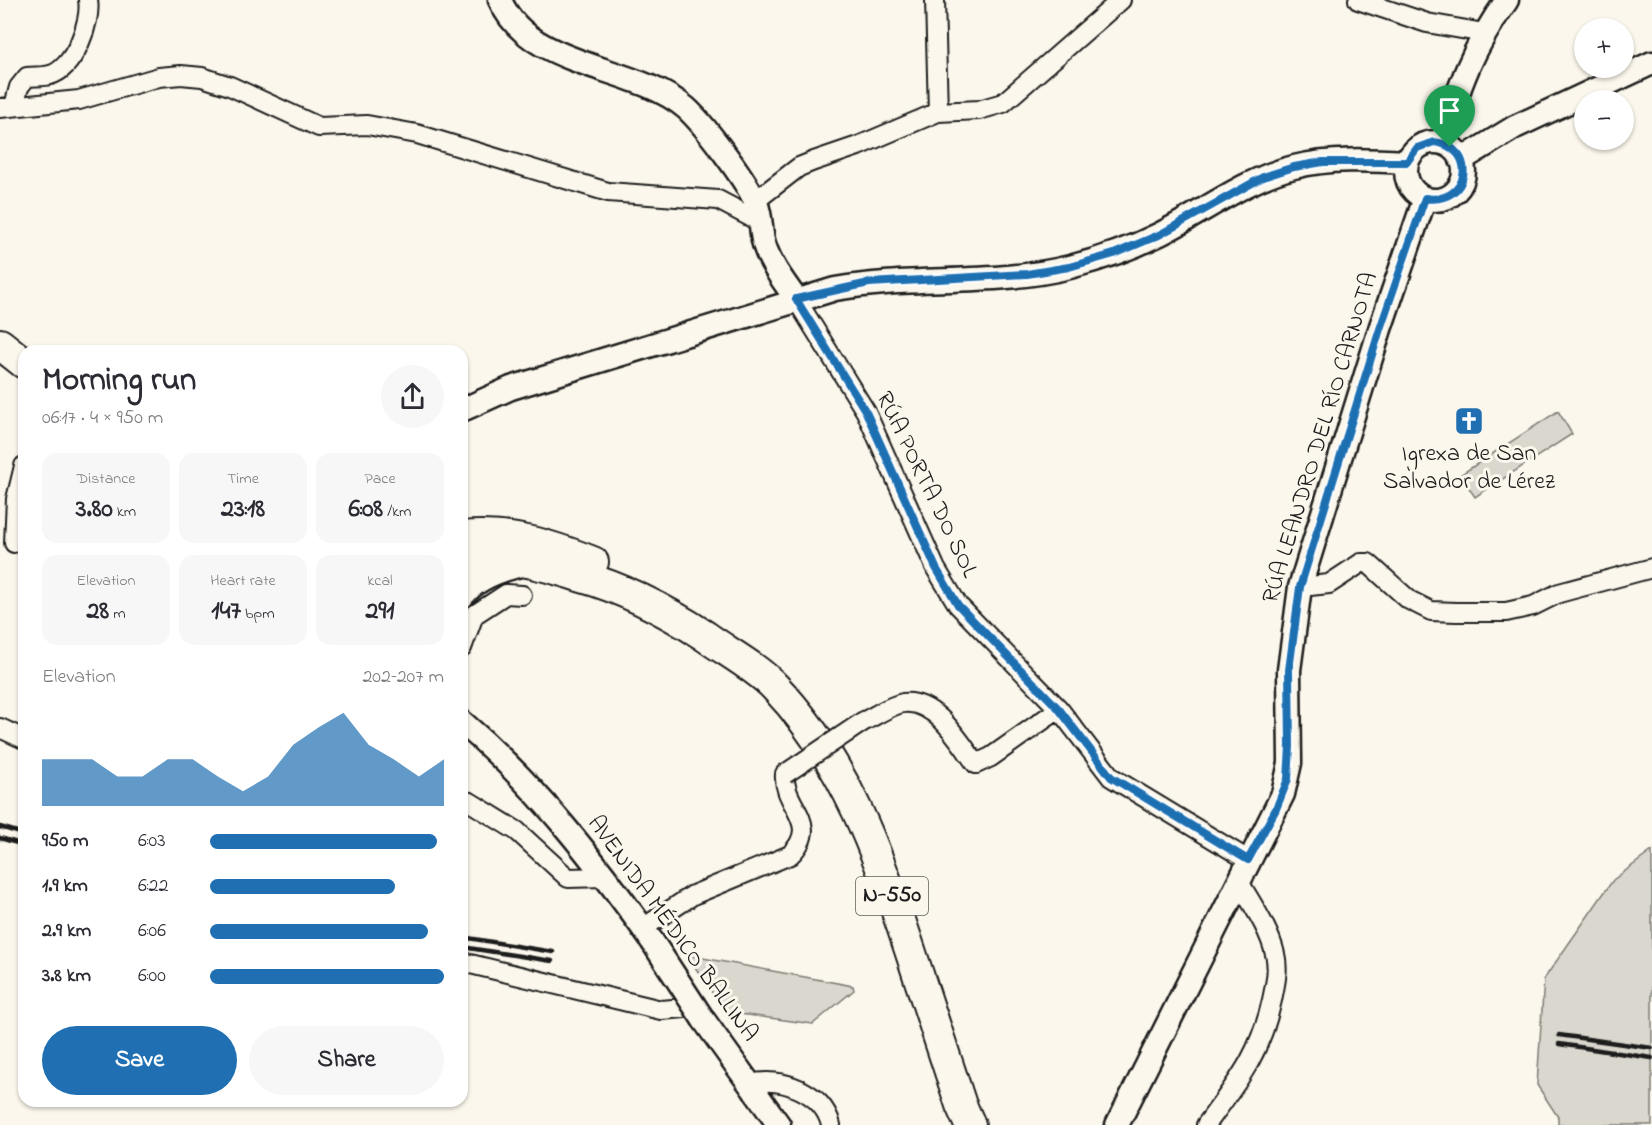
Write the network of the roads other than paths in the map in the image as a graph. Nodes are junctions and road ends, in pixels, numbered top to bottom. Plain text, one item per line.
1 (88, 0) edge
2 (500, 0) edge
3 (935, 0) edge
4 (1121, 0) edge
5 (1358, 0) edge
6 (1507, 0) edge
7 (1484, 33) junction
8 (1652, 63) edge
9 (7, 107) edge
10 (938, 112) junction
11 (1443, 143) junction
12 (1461, 160) junction
13 (1407, 162) junction
14 (1425, 198) junction
15 (758, 211) junction
16 (796, 299) junction
17 (0, 344) edge
18 (18, 358) edge
19 (468, 407) edge
20 (18, 491) edge
21 (468, 536) edge
22 (14, 543) dead end
23 (531, 562) junction
24 (1652, 568) edge
25 (468, 569) edge
26 (1300, 587) junction
27 (468, 589) edge
28 (522, 595) dead end
29 (468, 632) edge
30 (774, 686) junction
31 (1059, 709) junction
32 (0, 728) edge
33 (468, 728) edge
34 (18, 736) edge
35 (468, 802) edge
36 (1243, 870) junction
37 (605, 877) junction
38 (648, 935) junction
39 (468, 963) edge
40 (698, 1011) junction
41 (751, 1084) junction
42 (779, 1125) edge
43 (831, 1125) edge
44 (970, 1125) edge
45 (1117, 1125) edge
46 (1206, 1125) edge

1 - 9 street
2 - 15 street
3 - 10 street
4 - 10 street
5 - 7 street
6 - 7 street
7 - 11 street
8 - 12 street
9 - 15 street
10 - 15 street
11 - 12 street
11 - 13 street
12 - 14 street
13 - 14 street
13 - 16 street
14 - 26 street, RÚA LEANDRO DEL RÍO CARNOTA
15 - 16 street
16 - 19 street
16 - 31 street, RÚA PORTA DO SOL
17 - 18 highway
20 - 22 street
21 - 30 highway, N-550
23 - 25 highway, N-550
23 - 27 street
23 - 30 highway, N-550
24 - 26 street
26 - 36 street, RÚA LEANDRO DEL RÍO CARNOTA
28 - 29 street
30 - 44 highway, N-550
31 - 36 street, RÚA PORTA DO SOL
31 - 38 street, bridge
32 - 34 street
33 - 37 street, AVENIDA MÉDICO BALLINA
35 - 37 street
36 - 45 street, RÚA LEANDRO DEL RÍO CARNOTA
36 - 46 street
37 - 38 street, AVENIDA MÉDICO BALLINA
38 - 40 street, AVENIDA MÉDICO BALLINA, bridge
39 - 40 street
40 - 41 street, AVENIDA MÉDICO BALLINA
41 - 42 street, AVENIDA MÉDICO BALLINA
41 - 43 street

